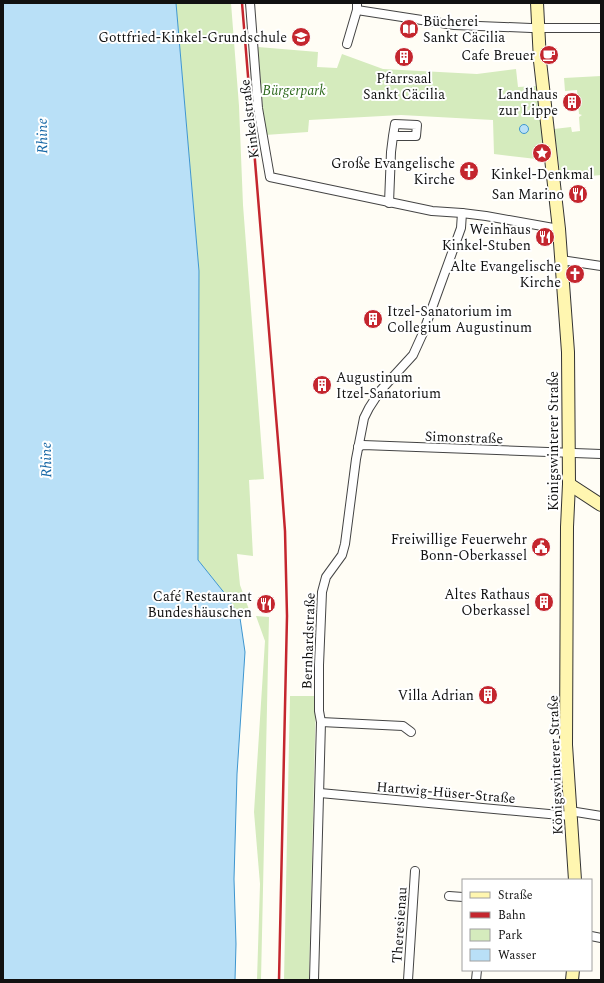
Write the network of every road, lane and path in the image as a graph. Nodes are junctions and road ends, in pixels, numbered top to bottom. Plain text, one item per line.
1 (250, 3) edge
2 (537, 3) edge
3 (357, 6) edge
4 (539, 28) junction
5 (601, 28) edge
6 (347, 44) dead end
7 (393, 136) dead end
8 (389, 203) junction
9 (462, 213) junction
10 (559, 229) junction
11 (561, 260) junction
12 (601, 266) edge
13 (358, 447) junction
14 (569, 454) junction
15 (601, 454) edge
16 (569, 484) junction
17 (601, 505) edge
18 (321, 722) junction
19 (411, 732) dead end
20 (320, 793) junction
21 (571, 814) junction
22 (601, 816) edge
23 (415, 871) dead end
24 (575, 879) edge
25 (449, 896) dead end
26 (462, 897) edge
27 (314, 980) edge
28 (408, 980) edge

1 - 8 street, Kinkelstraße
2 - 4 main road, Königswinterer Straße
3 - 4 street
3 - 6 street
4 - 5 street
4 - 10 main road, Königswinterer Straße
7 - 8 street
8 - 9 street, Kinkelstraße
9 - 10 street, Kinkelstraße
9 - 13 street, Bernhardstraße
10 - 11 main road, Königswinterer Straße
11 - 12 street
11 - 14 main road, Königswinterer Straße
13 - 14 street, Simonstraße
13 - 18 street, Bernhardstraße
14 - 15 street, Simonstraße
14 - 16 main road, Königswinterer Straße
16 - 17 main road
16 - 21 main road, Königswinterer Straße
18 - 19 street
18 - 20 street, Bernhardstraße
20 - 21 street, Hartwig-Hüser-Straße
20 - 27 street, Bernhardstraße
21 - 22 street, Hartwig-Hüser-Straße
21 - 24 main road, Königswinterer Straße
23 - 28 street, Theresienau
25 - 26 street

